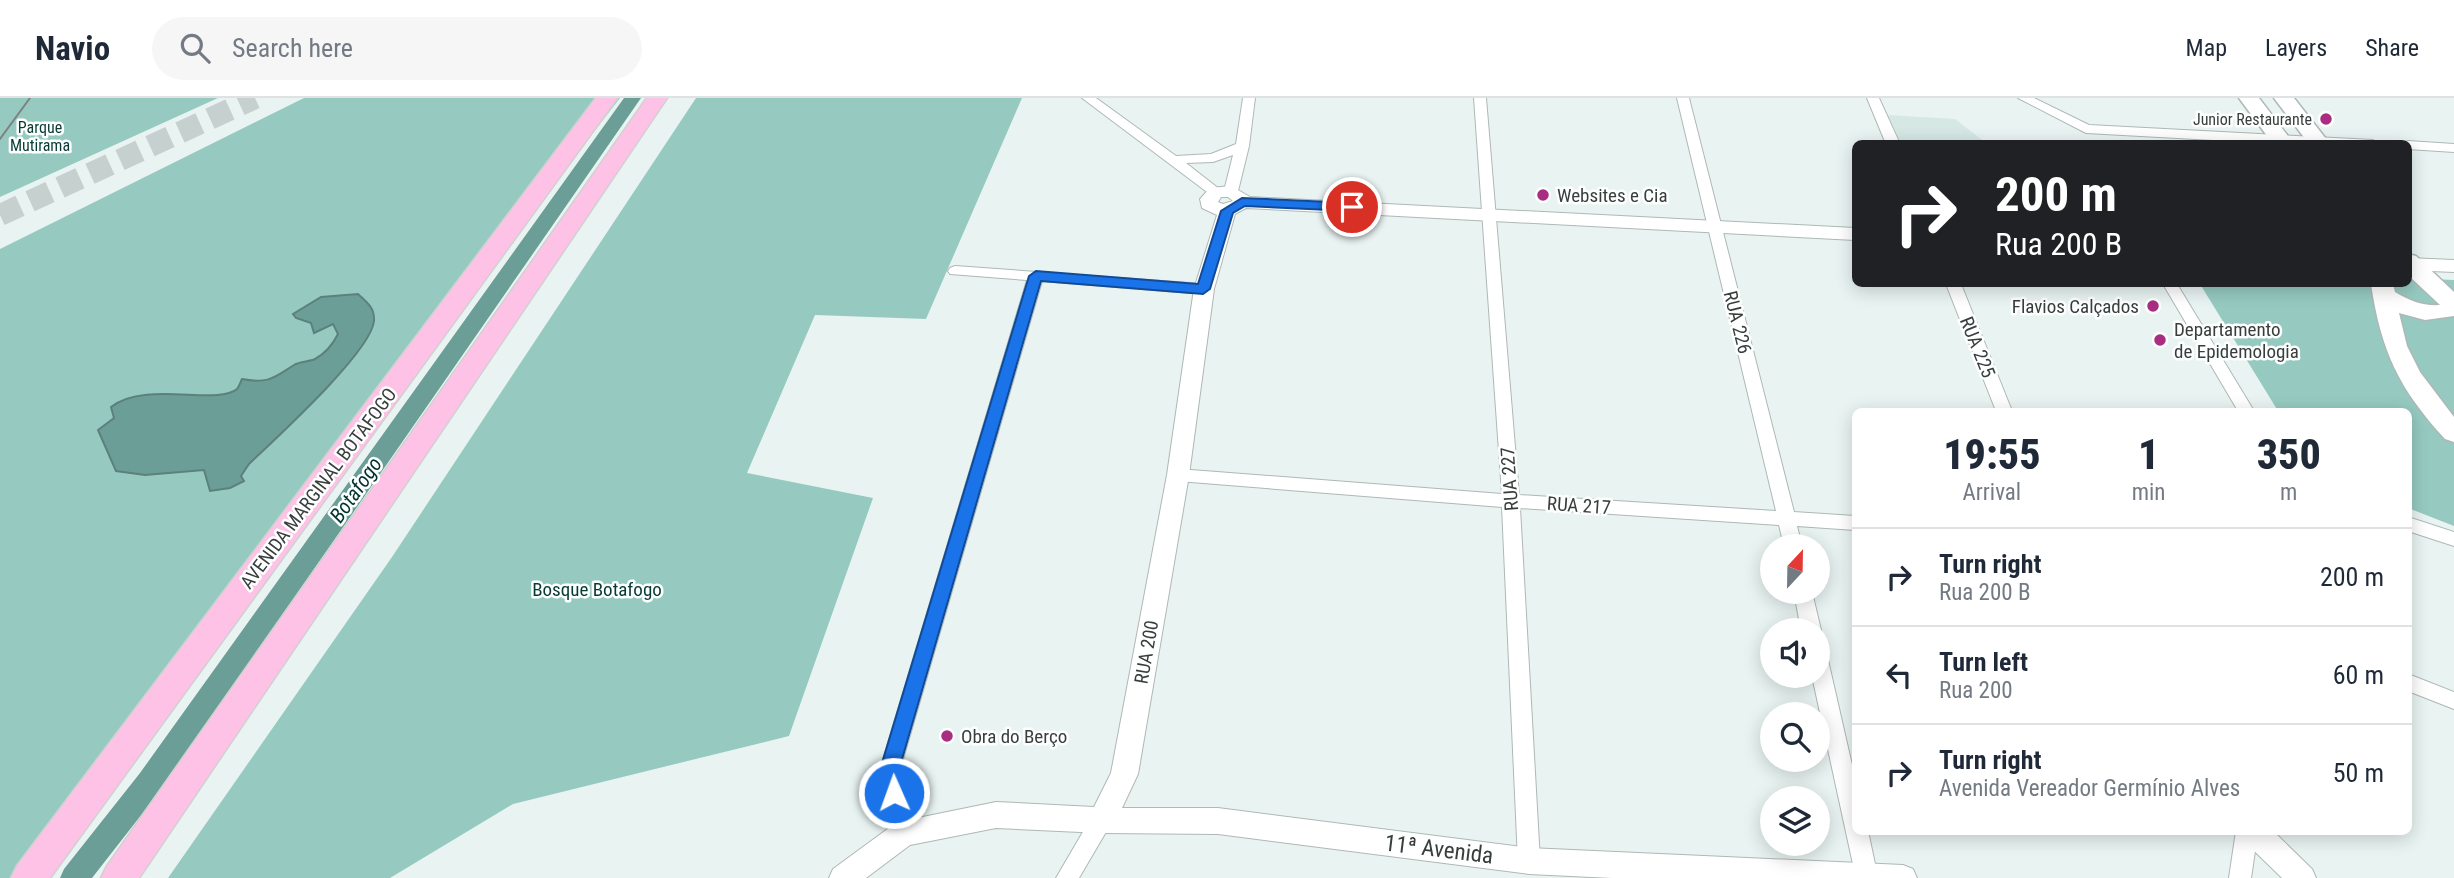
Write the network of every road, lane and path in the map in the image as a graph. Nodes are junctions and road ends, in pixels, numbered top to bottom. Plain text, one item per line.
1 (607, 98) edge
2 (657, 98) edge
3 (1087, 98) edge
4 (1249, 98) edge
5 (1480, 98) edge
6 (1683, 98) edge
7 (1873, 98) edge
8 (2024, 98) edge
9 (2249, 98) edge
10 (2284, 98) edge
11 (2086, 129) junction
12 (1891, 140) edge
13 (2092, 140) edge
14 (2267, 140) edge
15 (2282, 140) edge
16 (2317, 140) edge
17 (2412, 145) edge
18 (1242, 146) junction
19 (2454, 148) edge
20 (1174, 159) junction
21 (1229, 199) junction
22 (1488, 214) junction
23 (1715, 227) junction
24 (1852, 234) edge
25 (2412, 263) edge
26 (2412, 266) edge
27 (2454, 267) edge
28 (954, 271) dead end
29 (1036, 276) junction
30 (1954, 287) edge
31 (2172, 287) edge
32 (1203, 289) junction
33 (2383, 290) edge
34 (2454, 304) edge
35 (2003, 408) edge
36 (2244, 408) edge
37 (2454, 433) edge
38 (1178, 475) junction
39 (1511, 501) junction
40 (1786, 518) junction
41 (1852, 523) edge
42 (2412, 525) edge
43 (1790, 534) edge
44 (2454, 539) edge
45 (2412, 684) edge
46 (1824, 688) edge
47 (2454, 701) edge
48 (1852, 811) edge
49 (1102, 820) junction
50 (903, 834) junction
51 (1858, 835) edge
52 (2246, 835) edge
53 (2257, 835) edge
54 (1530, 869) edge
55 (1867, 877) edge
56 (29, 878) edge
57 (119, 878) edge
58 (843, 878) edge
59 (1067, 878) edge
60 (1902, 878) edge
61 (2240, 878) edge
62 (2302, 878) edge

1 - 56 main road, AVENIDA MARGINAL BOTAFOGO
2 - 57 main road
3 - 20 street
4 - 18 street
5 - 22 street, RUA 227
6 - 23 street, RUA 226
7 - 12 street
8 - 11 street
9 - 15 main road
10 - 16 main road
11 - 13 street
11 - 14 street
17 - 19 street
18 - 20 street
18 - 21 street
20 - 21 street
21 - 22 street
21 - 32 street, RUA 200
22 - 23 street
22 - 39 street, RUA 227
23 - 24 street
23 - 40 street, RUA 226
25 - 27 street
26 - 34 main road
28 - 29 street
29 - 32 street
29 - 50 street
30 - 35 street, RUA 225
31 - 36 street
32 - 38 street, RUA 200
33 - 34 main road
33 - 37 main road
38 - 39 street, RUA 217
38 - 49 street, RUA 200
39 - 40 street, RUA 217
39 - 54 street, RUA 227
40 - 41 street, RUA 217
40 - 43 street, RUA 226
42 - 44 street
45 - 47 street
46 - 48 street
49 - 50 street
49 - 54 street, 11ª Avenida
49 - 59 street
50 - 58 street
51 - 55 street
52 - 61 street
53 - 62 street
54 - 55 street, 11ª Avenida
55 - 60 street, 11ª Avenida

